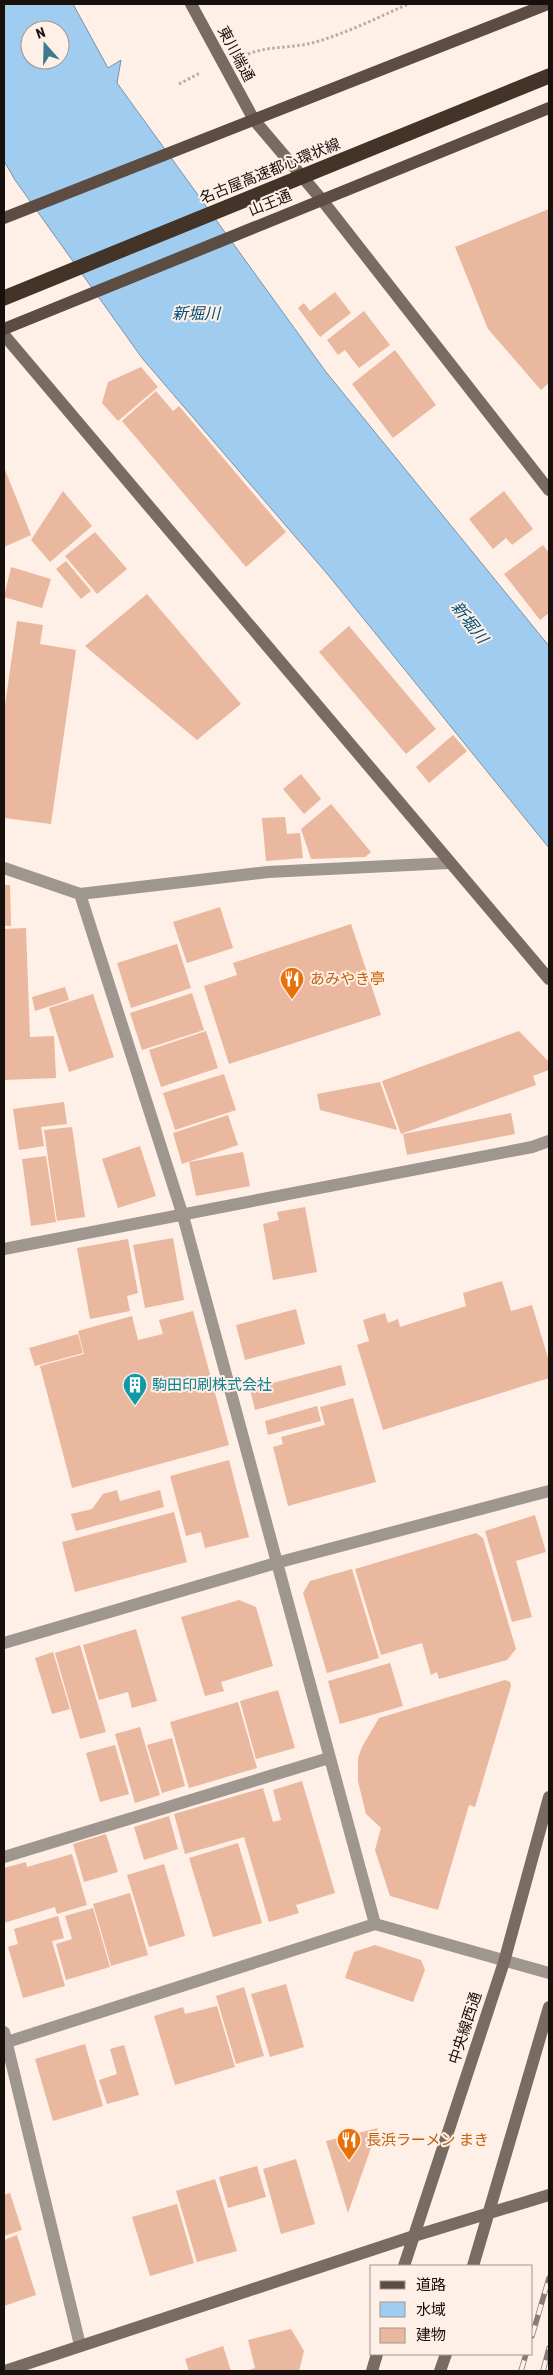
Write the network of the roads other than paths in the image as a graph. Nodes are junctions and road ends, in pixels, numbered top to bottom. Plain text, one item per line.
1 (191, 4) edge
2 (548, 4) edge
3 (549, 76) edge
4 (549, 108) edge
5 (254, 120) junction
6 (322, 200) junction
7 (4, 218) edge
8 (4, 298) edge
9 (4, 329) edge
10 (4, 335) edge
11 (549, 490) edge
12 (449, 863) junction
13 (4, 868) edge
14 (80, 894) junction
15 (549, 979) edge
16 (549, 1141) edge
17 (183, 1216) junction
18 (4, 1249) edge
19 (549, 1491) edge
20 (276, 1563) junction
21 (4, 1643) edge
22 (329, 1758) junction
23 (549, 1797) edge
24 (4, 1857) edge
25 (375, 1924) junction
26 (504, 1962) junction
27 (549, 1973) edge
28 (549, 2007) edge
29 (5, 2039) edge
30 (549, 2195) edge
31 (489, 2213) junction
32 (414, 2236) junction
33 (404, 2265) edge
34 (473, 2265) edge
35 (80, 2345) junction
36 (377, 2355) edge
37 (446, 2355) edge
38 (5, 2371) edge
39 (372, 2371) edge
40 (440, 2371) edge

1 - 5 street, 東川端通
2 - 5 main road
3 - 8 highway, 名古屋高速都心環状線
4 - 6 main road, 山王通
5 - 6 street, 東川端通
5 - 7 main road
6 - 9 main road, 山王通
6 - 11 street, 東川端通
10 - 12 street
12 - 14 street
12 - 15 street
13 - 14 street
14 - 17 street
16 - 17 street
17 - 18 street
17 - 20 street
19 - 20 street
20 - 21 street
20 - 22 street
22 - 24 street
22 - 25 street
23 - 26 street, 中央線西通
25 - 26 street
25 - 29 street
26 - 27 street
26 - 32 street, 中央線西通
28 - 31 street
29 - 35 street
30 - 31 street
31 - 32 street
31 - 34 street
32 - 33 street, 中央線西通
32 - 35 street
35 - 38 street
36 - 39 street
37 - 40 street

